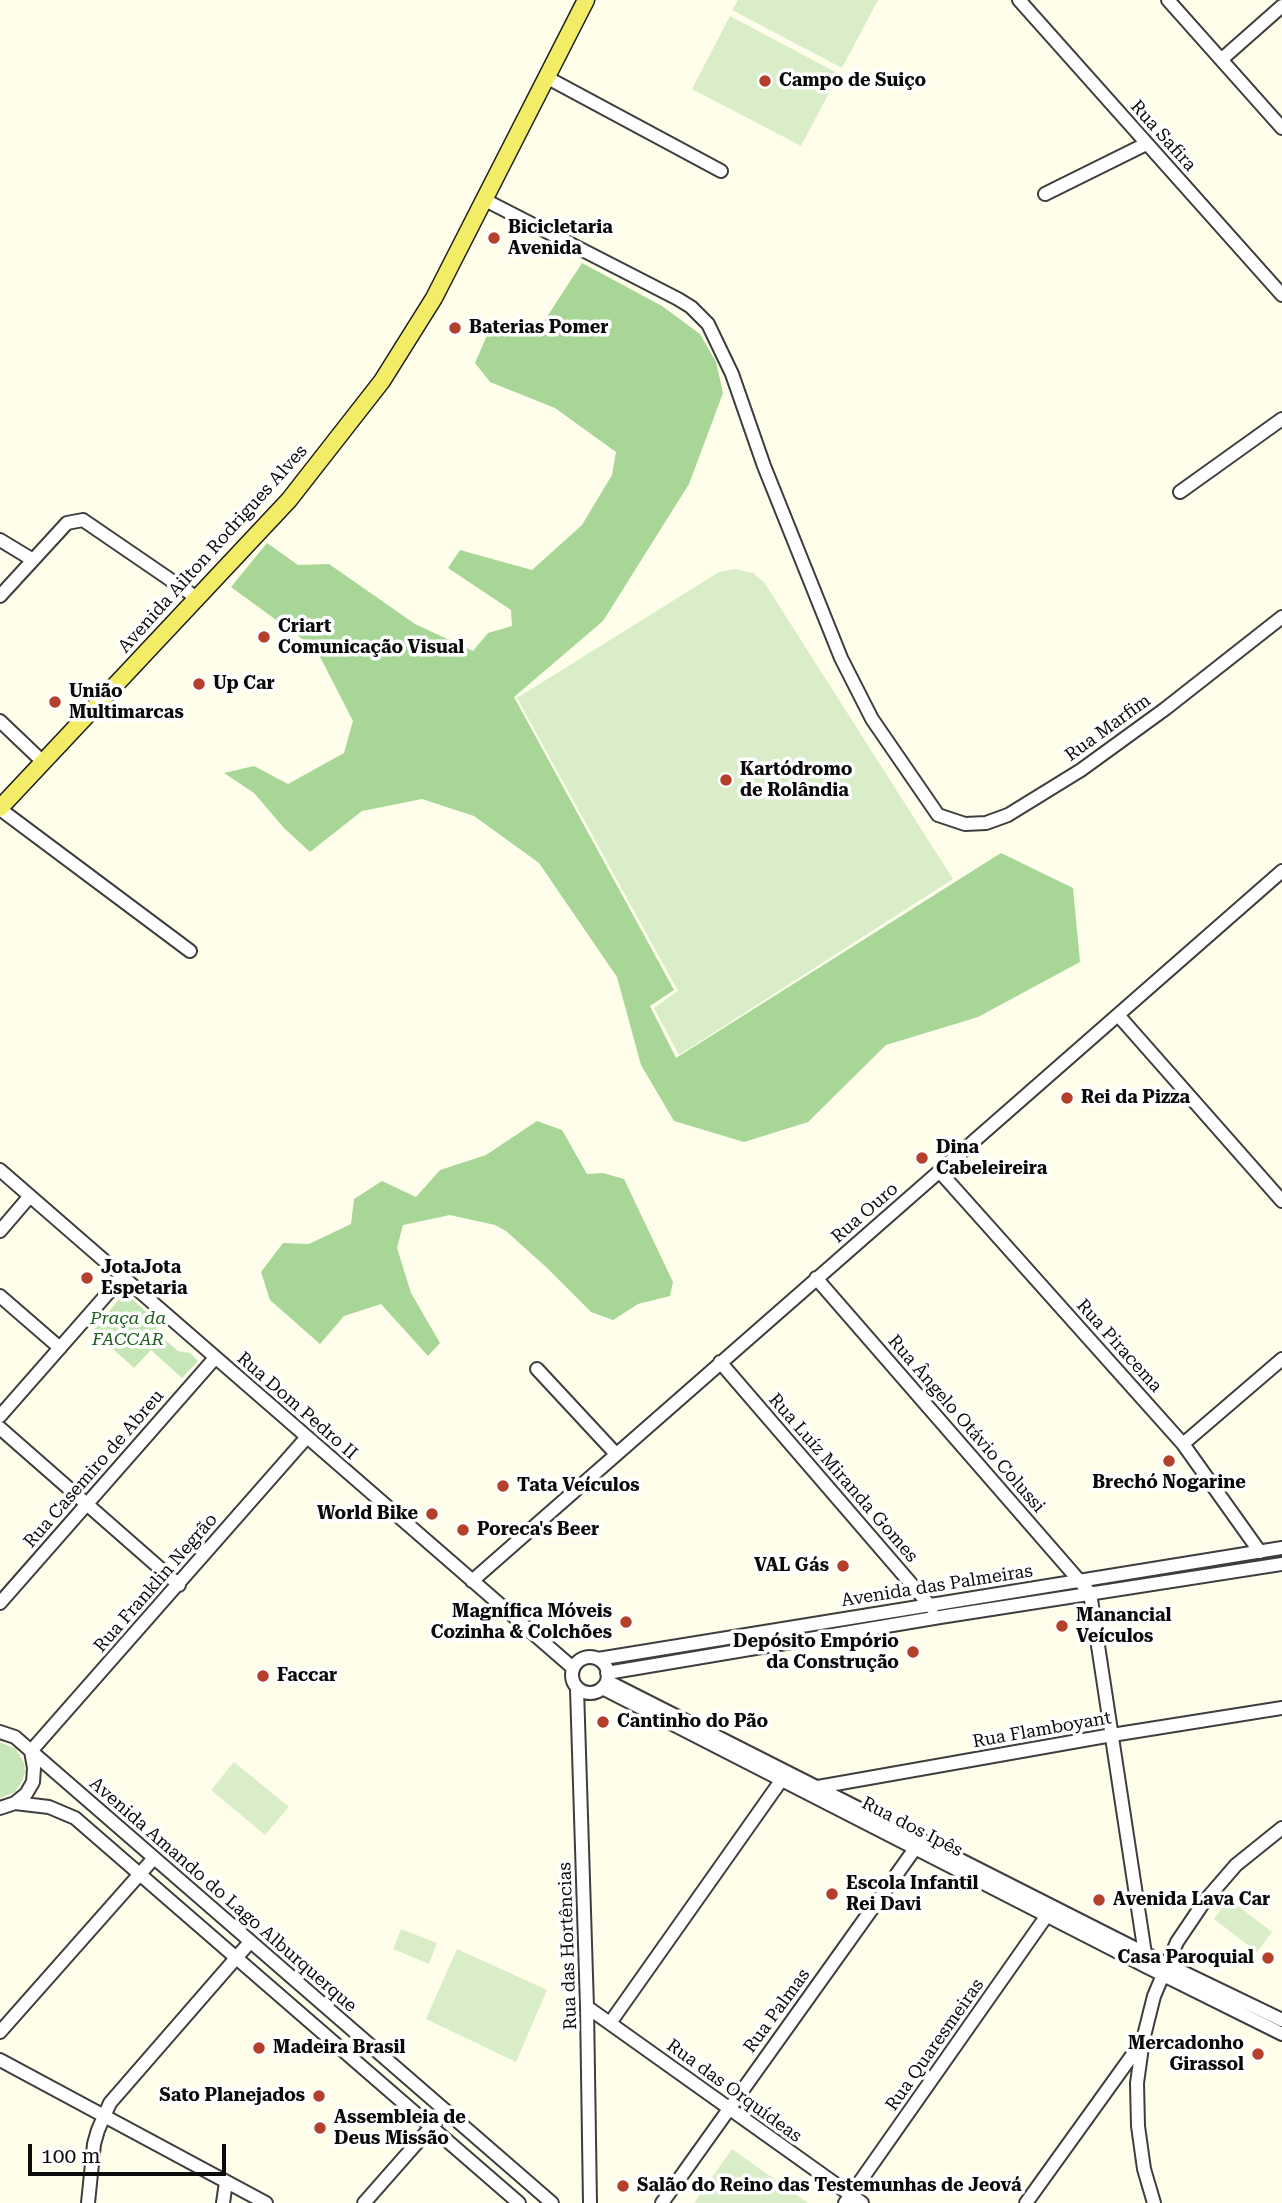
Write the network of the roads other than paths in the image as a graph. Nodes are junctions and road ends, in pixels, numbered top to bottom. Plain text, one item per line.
1 (586, 0) edge
2 (1019, 0) edge
3 (1168, 0) edge
4 (1282, 6) edge
5 (1222, 59) junction
6 (546, 78) junction
7 (1282, 128) edge
8 (1146, 144) junction
9 (721, 171) dead end
10 (1045, 194) dead end
11 (485, 200) junction
12 (1282, 295) edge
13 (1282, 419) edge
14 (1180, 492) dead end
15 (0, 540) edge
16 (33, 560) junction
17 (0, 596) edge
18 (197, 598) junction
19 (1282, 617) edge
20 (0, 721) edge
21 (43, 762) junction
22 (0, 808) edge
23 (1282, 871) edge
24 (190, 951) dead end
25 (1118, 1015) junction
26 (0, 1170) edge
27 (940, 1172) junction
28 (30, 1196) junction
29 (1282, 1201) edge
30 (0, 1231) edge
31 (123, 1276) junction
32 (816, 1278) junction
33 (0, 1296) edge
34 (60, 1348) junction
35 (215, 1358) junction
36 (1282, 1359) edge
37 (720, 1362) junction
38 (537, 1369) dead end
39 (0, 1416) edge
40 (0, 1428) edge
41 (307, 1437) junction
42 (1183, 1444) junction
43 (616, 1454) junction
44 (88, 1503) junction
45 (1282, 1548) edge
46 (1260, 1552) junction
47 (1282, 1564) edge
48 (472, 1581) junction
49 (1080, 1581) junction
50 (179, 1585) junction
51 (1090, 1593) junction
52 (0, 1603) edge
53 (929, 1605) junction
54 (940, 1617) junction
55 (598, 1659) junction
56 (573, 1668) junction
57 (606, 1680) junction
58 (577, 1689) junction
59 (1282, 1708) edge
60 (0, 1724) edge
61 (0, 1732) edge
62 (1112, 1735) junction
63 (15, 1737) junction
64 (31, 1751) junction
65 (784, 1776) junction
66 (816, 1792) junction
67 (6, 1808) edge
68 (1282, 1828) edge
69 (918, 1844) junction
70 (154, 1858) junction
71 (140, 1874) junction
72 (1050, 1911) junction
73 (250, 1942) junction
74 (1145, 1953) junction
75 (236, 1957) junction
76 (1147, 1967) junction
77 (1164, 1969) junction
78 (587, 2007) junction
79 (1282, 2020) edge
80 (610, 2023) junction
81 (0, 2032) edge
82 (1282, 2034) edge
83 (1143, 2040) junction
84 (0, 2060) edge
85 (728, 2109) junction
86 (445, 2111) junction
87 (103, 2117) junction
88 (432, 2127) junction
89 (226, 2182) junction
90 (848, 2199) edge
91 (88, 2203) edge
92 (223, 2203) edge
93 (266, 2203) edge
94 (364, 2203) edge
95 (519, 2203) edge
96 (552, 2203) edge
97 (590, 2203) edge
98 (662, 2203) edge
99 (862, 2203) edge
100 (1026, 2203) edge
101 (1154, 2203) edge

1 - 6 main road, Avenida Ailton Rodrigues Alves
2 - 8 street, Rua Safira
3 - 5 street
4 - 5 street
5 - 7 street
6 - 9 street
6 - 11 main road, Avenida Ailton Rodrigues Alves
8 - 10 street
8 - 12 street, Rua Safira
11 - 18 main road, Avenida Ailton Rodrigues Alves
11 - 19 street, Rua Marfim
13 - 14 street
15 - 16 street
16 - 17 street
16 - 18 street
18 - 21 main road, Avenida Ailton Rodrigues Alves
20 - 21 street
21 - 22 main road, Avenida Ailton Rodrigues Alves
22 - 24 street
23 - 25 street, Rua Ouro
25 - 27 street, Rua Ouro
25 - 29 street
26 - 28 street, Rua Dom Pedro II
27 - 32 street, Rua Ouro
27 - 42 street, Rua Piracema
28 - 30 street
28 - 31 street, Rua Dom Pedro II
31 - 34 street
31 - 35 street, Rua Dom Pedro II
32 - 37 street, Rua Ouro
32 - 49 street, Rua Ângelo Otávio Colussi
33 - 34 street
34 - 39 street
35 - 41 street, Rua Dom Pedro II
35 - 44 street, Rua Casemiro de Abreu
36 - 42 street
37 - 43 street, Rua Ouro
37 - 53 street, Rua Luíz Miranda Gomes
38 - 43 street
40 - 44 street
41 - 48 street, Rua Dom Pedro II
41 - 50 street, Rua Franklin Negrão
42 - 46 street, Rua Piracema
43 - 48 street, Rua Ouro
44 - 50 street
44 - 52 street, Rua Casemiro de Abreu
45 - 46 street, Avenida das Palmeiras
46 - 49 street, Avenida das Palmeiras
47 - 51 street, Avenida das Palmeiras
48 - 56 street, Rua Dom Pedro II
49 - 51 street, Rua Ângelo Otávio Colussi
49 - 53 street, Avenida das Palmeiras
50 - 64 street, Rua Franklin Negrão
51 - 54 street, Avenida das Palmeiras
51 - 62 street
53 - 54 street, Rua Luíz Miranda Gomes
53 - 55 street, Avenida das Palmeiras
54 - 57 street, Avenida das Palmeiras
55 - 56 street
55 - 57 street
56 - 58 street
57 - 58 street
57 - 65 street, Rua dos Ipês
58 - 78 street, Rua das Hortências
59 - 62 street, Rua Flamboyant
60 - 63 street
61 - 63 street
62 - 66 street, Rua Flamboyant
62 - 74 street
63 - 64 street, Avenida Amando do Lago Alburquerque
64 - 67 street
64 - 70 street, Avenida Amando do Lago Alburquerque
65 - 66 street, Rua dos Ipês
65 - 80 street
66 - 69 street, Rua dos Ipês
67 - 71 street
68 - 77 street
69 - 72 street, Rua dos Ipês
69 - 85 street, Rua Palmas
70 - 71 street
70 - 73 street, Avenida Amando do Lago Alburquerque
71 - 75 street
71 - 81 street
72 - 74 street, Rua dos Ipês
72 - 76 street, Rua dos Ipês
72 - 90 street, Rua Quaresmeiras
73 - 75 street
73 - 86 street, Avenida Amando do Lago Alburquerque
74 - 76 street
74 - 77 street, Rua dos Ipês
75 - 87 street
75 - 88 street
76 - 77 street, Rua dos Ipês
77 - 79 street, Rua dos Ipês
77 - 82 street, Rua dos Ipês
77 - 83 street
78 - 80 street, Rua das Orquídeas
78 - 97 street, Rua das Hortências
80 - 85 street, Rua das Orquídeas
83 - 100 street
83 - 101 street
84 - 87 street
85 - 90 street, Rua das Orquídeas
85 - 98 street, Rua Palmas
86 - 88 street
86 - 96 street, Avenida Amando do Lago Alburquerque
87 - 89 street
87 - 91 street
88 - 94 street
88 - 95 street
89 - 92 street
89 - 93 street
90 - 99 street, Rua das Orquídeas

